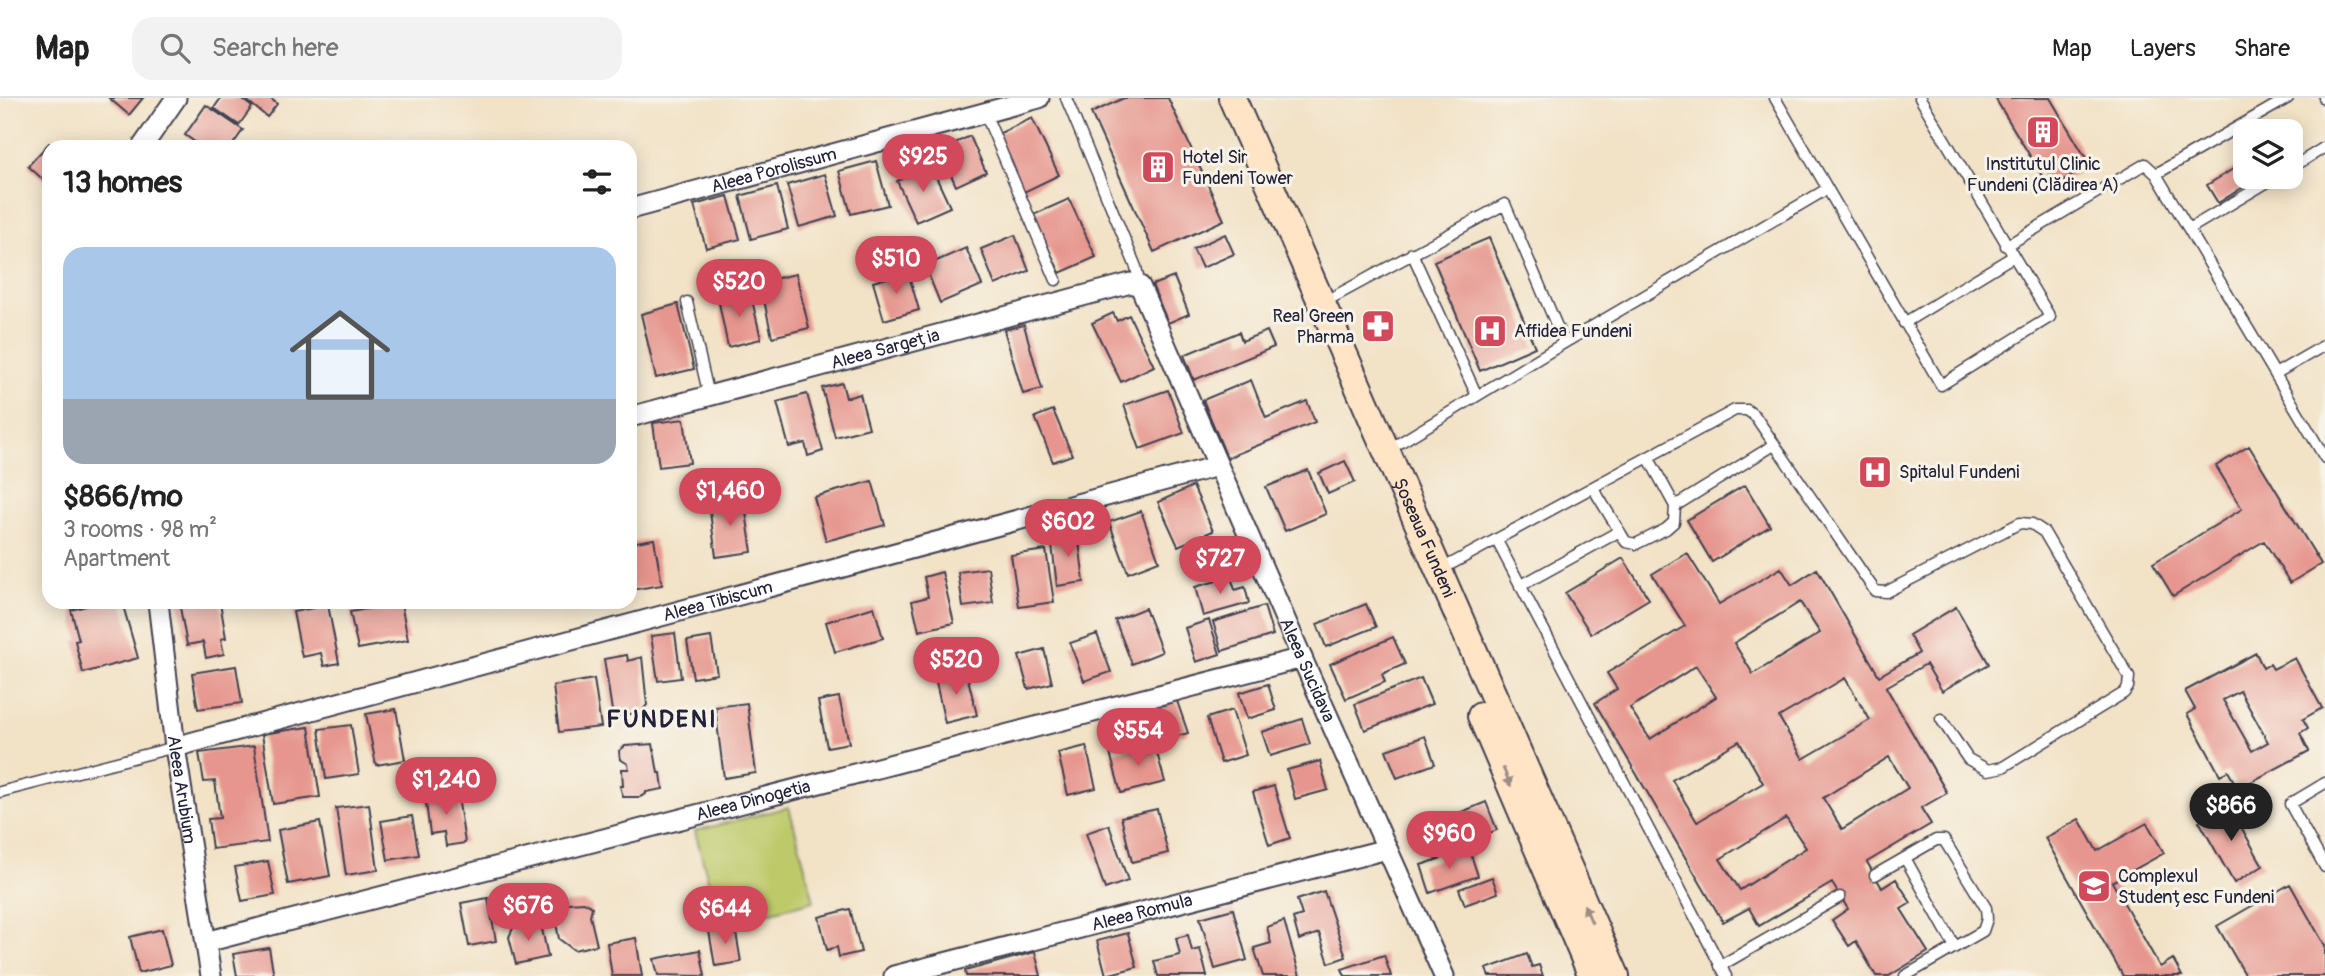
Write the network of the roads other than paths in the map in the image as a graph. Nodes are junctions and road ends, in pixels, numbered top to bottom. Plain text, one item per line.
1 (176, 98) edge
2 (1039, 98) edge
3 (1066, 98) edge
4 (1213, 98) edge
5 (1232, 98) edge
6 (1775, 98) edge
7 (1920, 98) edge
8 (2288, 98) edge
9 (985, 113) junction
10 (147, 140) edge
11 (2325, 148) edge
12 (2303, 161) edge
13 (2157, 174) junction
14 (1827, 189) junction
15 (2256, 189) edge
16 (637, 207) edge
17 (2189, 229) junction
18 (2006, 246) junction
19 (1412, 254) junction
20 (2012, 257) junction
21 (1056, 280) dead end
22 (1140, 286) junction
23 (687, 302) dead end
24 (1321, 303) junction
25 (1904, 323) junction
26 (1563, 344) junction
27 (2325, 345) edge
28 (2275, 374) junction
29 (709, 396) junction
30 (1477, 396) junction
31 (637, 415) edge
32 (1774, 445) junction
33 (1387, 451) junction
34 (1648, 457) junction
35 (2325, 458) edge
36 (1218, 466) junction
37 (1593, 488) junction
38 (1675, 506) junction
39 (1618, 532) junction
40 (1496, 540) junction
41 (1439, 570) junction
42 (1520, 586) junction
43 (159, 609) edge
44 (1302, 658) junction
45 (1941, 719) dead end
46 (175, 747) junction
47 (2325, 783) edge
48 (0, 792) edge
49 (1387, 849) junction
50 (1905, 858) junction
51 (2325, 867) edge
52 (1875, 875) dead end
53 (1840, 897) dead end
54 (206, 942) junction
55 (1955, 947) junction
56 (1720, 965) junction
57 (211, 976) edge
58 (894, 976) edge
59 (1444, 976) edge
60 (1592, 976) edge
61 (1616, 976) edge
62 (1726, 976) edge
63 (1905, 976) edge

1 - 10 street
2 - 9 street, Aleea Porolissum
3 - 22 lane
4 -> 60 main road, Șoseaua Fundeni
5 - 24 main road, Șoseaua Fundeni
6 - 14 lane
7 - 18 lane
8 - 13 lane
9 - 16 street, Aleea Porolissum
9 - 21 lane
11 - 12 lane
13 - 17 lane
13 - 18 lane
14 - 25 lane
14 - 26 lane
15 - 17 lane
17 - 28 lane
18 - 20 lane
19 - 24 lane
19 - 26 lane
19 - 30 lane
20 - 25 lane
20 - 25 lane
22 - 29 street, Aleea Sargeția
22 - 36 street, Aleea Sucidava
23 - 29 lane
24 - 33 main road, Șoseaua Fundeni
26 - 30 lane
27 - 28 lane
28 - 35 lane
29 - 31 street, Aleea Sargeția
30 - 33 lane
32 - 34 lane
32 - 38 lane
32 - 45 lane
33 - 41 main road, Șoseaua Fundeni
34 - 37 lane
34 - 38 lane
36 - 44 street, Aleea Sucidava
36 - 46 street, Aleea Tibiscum
37 - 39 lane
37 - 40 lane
38 - 39 lane
39 - 42 lane
40 - 41 lane
40 - 42 lane
61 -> 41 main road, Șoseaua Fundeni
42 - 56 lane
43 - 46 street, Aleea Arubium
44 - 49 street, Aleea Sucidava
44 - 54 street, Aleea Dinogetia
46 - 48 lane
46 - 54 street, Aleea Arubium
47 - 51 lane
49 - 58 street, Aleea Romula
49 - 59 street, Aleea Sucidava
50 - 52 lane
50 - 55 lane
50 - 55 lane
53 - 56 lane
54 - 57 street, Aleea Arubium
55 - 63 lane
56 - 62 lane

